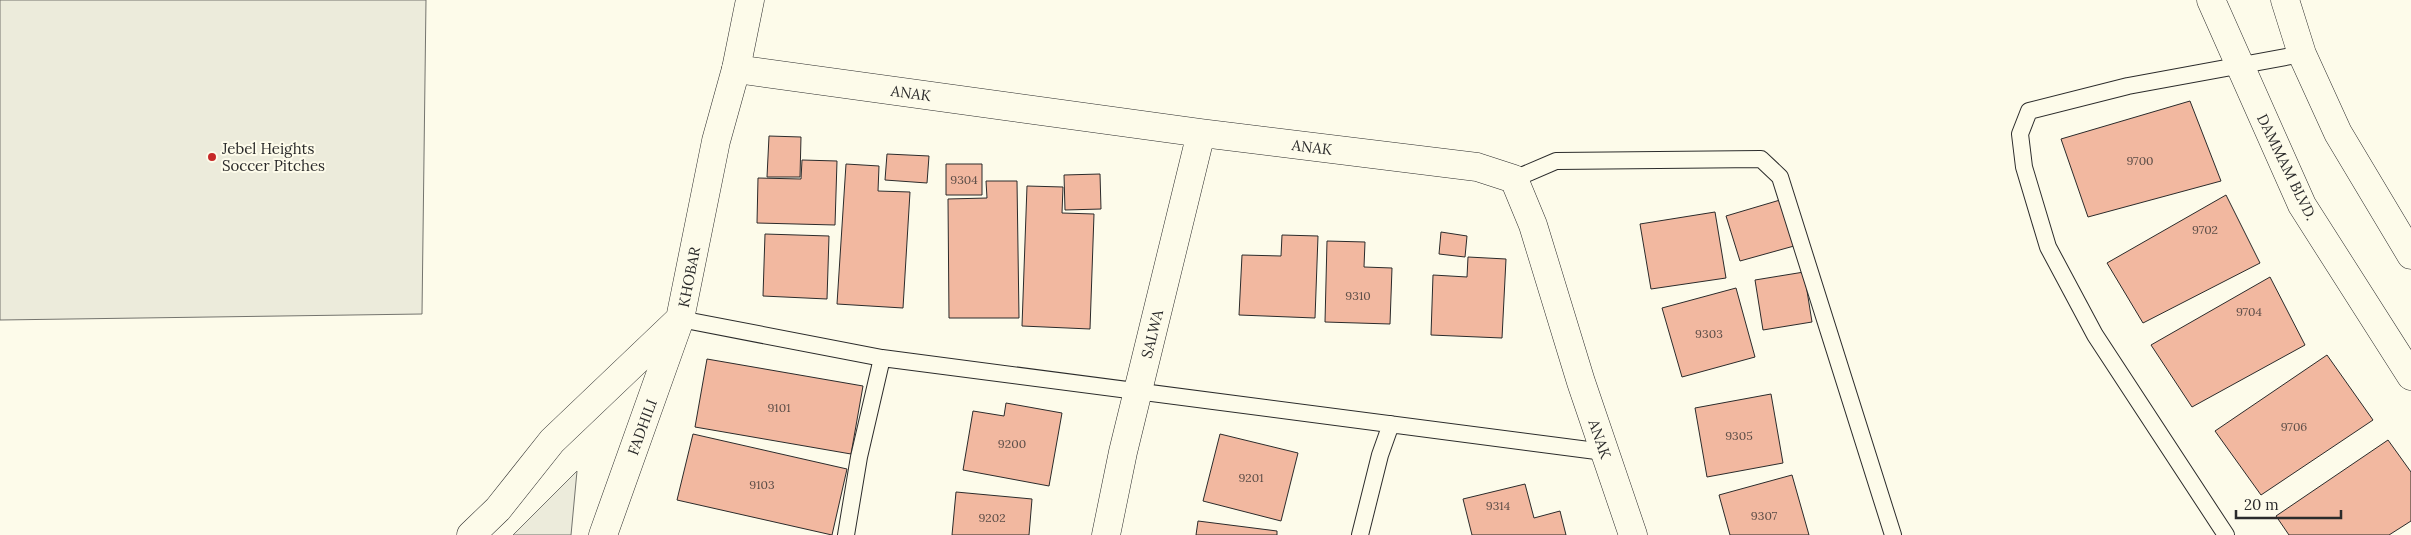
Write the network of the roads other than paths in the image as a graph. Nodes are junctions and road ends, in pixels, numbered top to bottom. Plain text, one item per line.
1 (750, 0) edge
2 (2211, 0) edge
3 (2285, 0) edge
4 (2302, 54) junction
5 (2240, 66) junction
6 (736, 69) junction
7 (1201, 133) junction
8 (1514, 178) junction
9 (2411, 255) edge
10 (680, 319) junction
11 (882, 358) junction
12 (2411, 376) edge
13 (1138, 391) junction
14 (1391, 424) junction
15 (1604, 452) junction
16 (471, 535) edge
17 (603, 535) edge
18 (846, 535) edge
19 (1106, 535) edge
20 (1360, 535) edge
21 (1633, 535) edge
22 (1893, 535) edge
23 (2226, 535) edge

1 - 6 street, KHOBAR
2 - 5 street, DAMMAM BLVD.
3 - 4 street
4 - 5 lane
4 - 9 street
5 - 12 street, DAMMAM BLVD.
5 - 23 lane
6 - 7 street, ANAK
6 - 10 street, KHOBAR
7 - 8 street, ANAK
7 - 13 street, SALWA
8 - 15 street, ANAK
8 - 22 lane
10 - 11 lane
10 - 16 street, KHOBAR
10 - 17 street, FADHILI
11 - 13 lane
11 - 18 lane
13 - 14 lane
13 - 19 street, SALWA
14 - 15 lane
14 - 20 lane
15 - 21 street, ANAK

